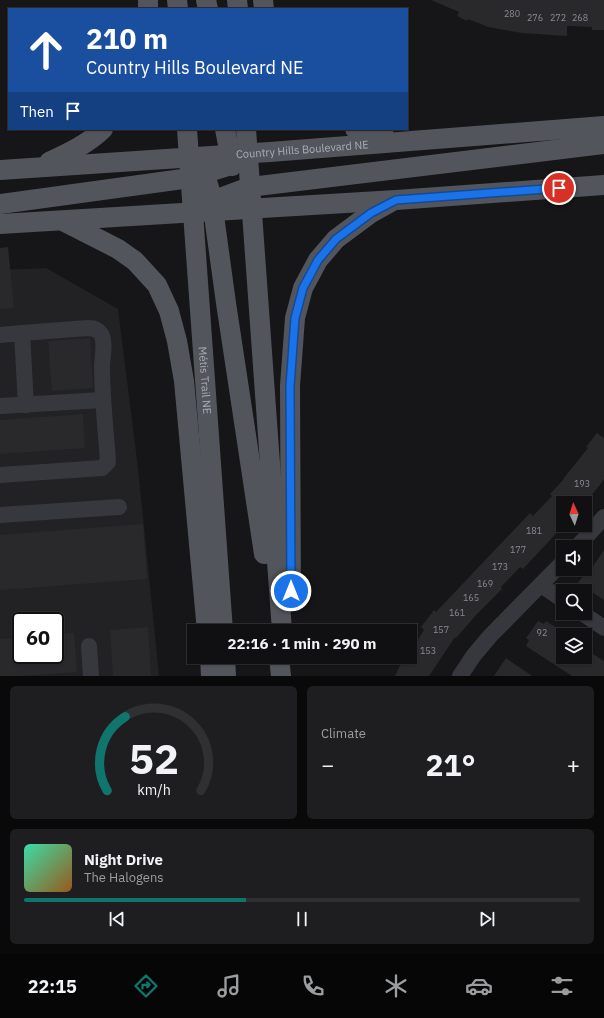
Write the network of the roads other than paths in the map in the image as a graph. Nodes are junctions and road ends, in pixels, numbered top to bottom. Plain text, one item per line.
1 (604, 126) edge
2 (102, 130) edge
3 (187, 130) edge
4 (225, 130) edge
5 (246, 130) edge
6 (359, 130) edge
7 (402, 141) junction
8 (604, 144) edge
9 (189, 157) junction
10 (236, 157) junction
11 (39, 167) junction
12 (0, 170) edge
13 (197, 176) junction
14 (604, 185) edge
15 (245, 189) junction
16 (396, 200) junction
17 (0, 204) edge
18 (213, 206) junction
19 (252, 209) junction
20 (193, 213) junction
21 (61, 221) junction
22 (0, 224) edge
23 (22, 333) junction
24 (0, 335) edge
25 (103, 400) junction
26 (26, 405) junction
27 (0, 406) edge
28 (0, 475) edge
29 (119, 507) dead end
30 (0, 515) edge
31 (601, 525) edge
32 (585, 540) edge
33 (556, 569) edge
34 (541, 585) junction
35 (556, 595) edge
36 (592, 620) edge
37 (206, 624) edge
38 (222, 624) edge
39 (274, 624) edge
40 (282, 624) edge
41 (291, 624) edge
42 (604, 628) edge
43 (89, 646) dead end
44 (210, 664) edge
45 (225, 664) edge
46 (280, 664) edge
47 (284, 664) edge
48 (291, 664) edge
49 (91, 676) edge
50 (211, 676) edge
51 (226, 676) edge
52 (281, 676) edge
53 (285, 676) edge
54 (291, 676) edge
55 (460, 676) edge

1 - 7 main road, Country Hills Boulevard NE
2 - 11 main road
3 - 9 main road, Métis Trail NE
4 - 10 main road
5 - 10 main road
6 - 7 main road
7 - 10 main road, Country Hills Boulevard NE
8 - 15 main road
9 - 10 main road, Country Hills Boulevard NE
9 - 11 main road, Country Hills Boulevard NE
9 - 13 main road, Métis Trail NE
10 - 13 main road
10 - 15 main road
11 - 12 main road, Country Hills Boulevard NE
13 - 17 main road
13 - 18 main road
13 - 20 main road, Métis Trail NE
14 - 16 main road
15 - 18 main road
15 - 19 main road
16 - 19 main road
16 - 41 main road
18 - 19 main road
18 - 20 main road
18 - 39 main road
19 - 40 main road
20 - 21 main road
20 - 38 main road, Métis Trail NE
21 - 22 main road
21 - 37 main road
23 - 24 street
23 - 25 street
23 - 26 street
25 - 26 street
25 - 28 street
26 - 27 street
29 - 30 street
31 - 32 street
33 - 34 street
34 - 35 street
34 - 55 street
36 - 42 street
43 - 49 street
44 - 50 main road
45 - 51 main road
46 - 52 main road
47 - 53 main road
48 - 54 main road

